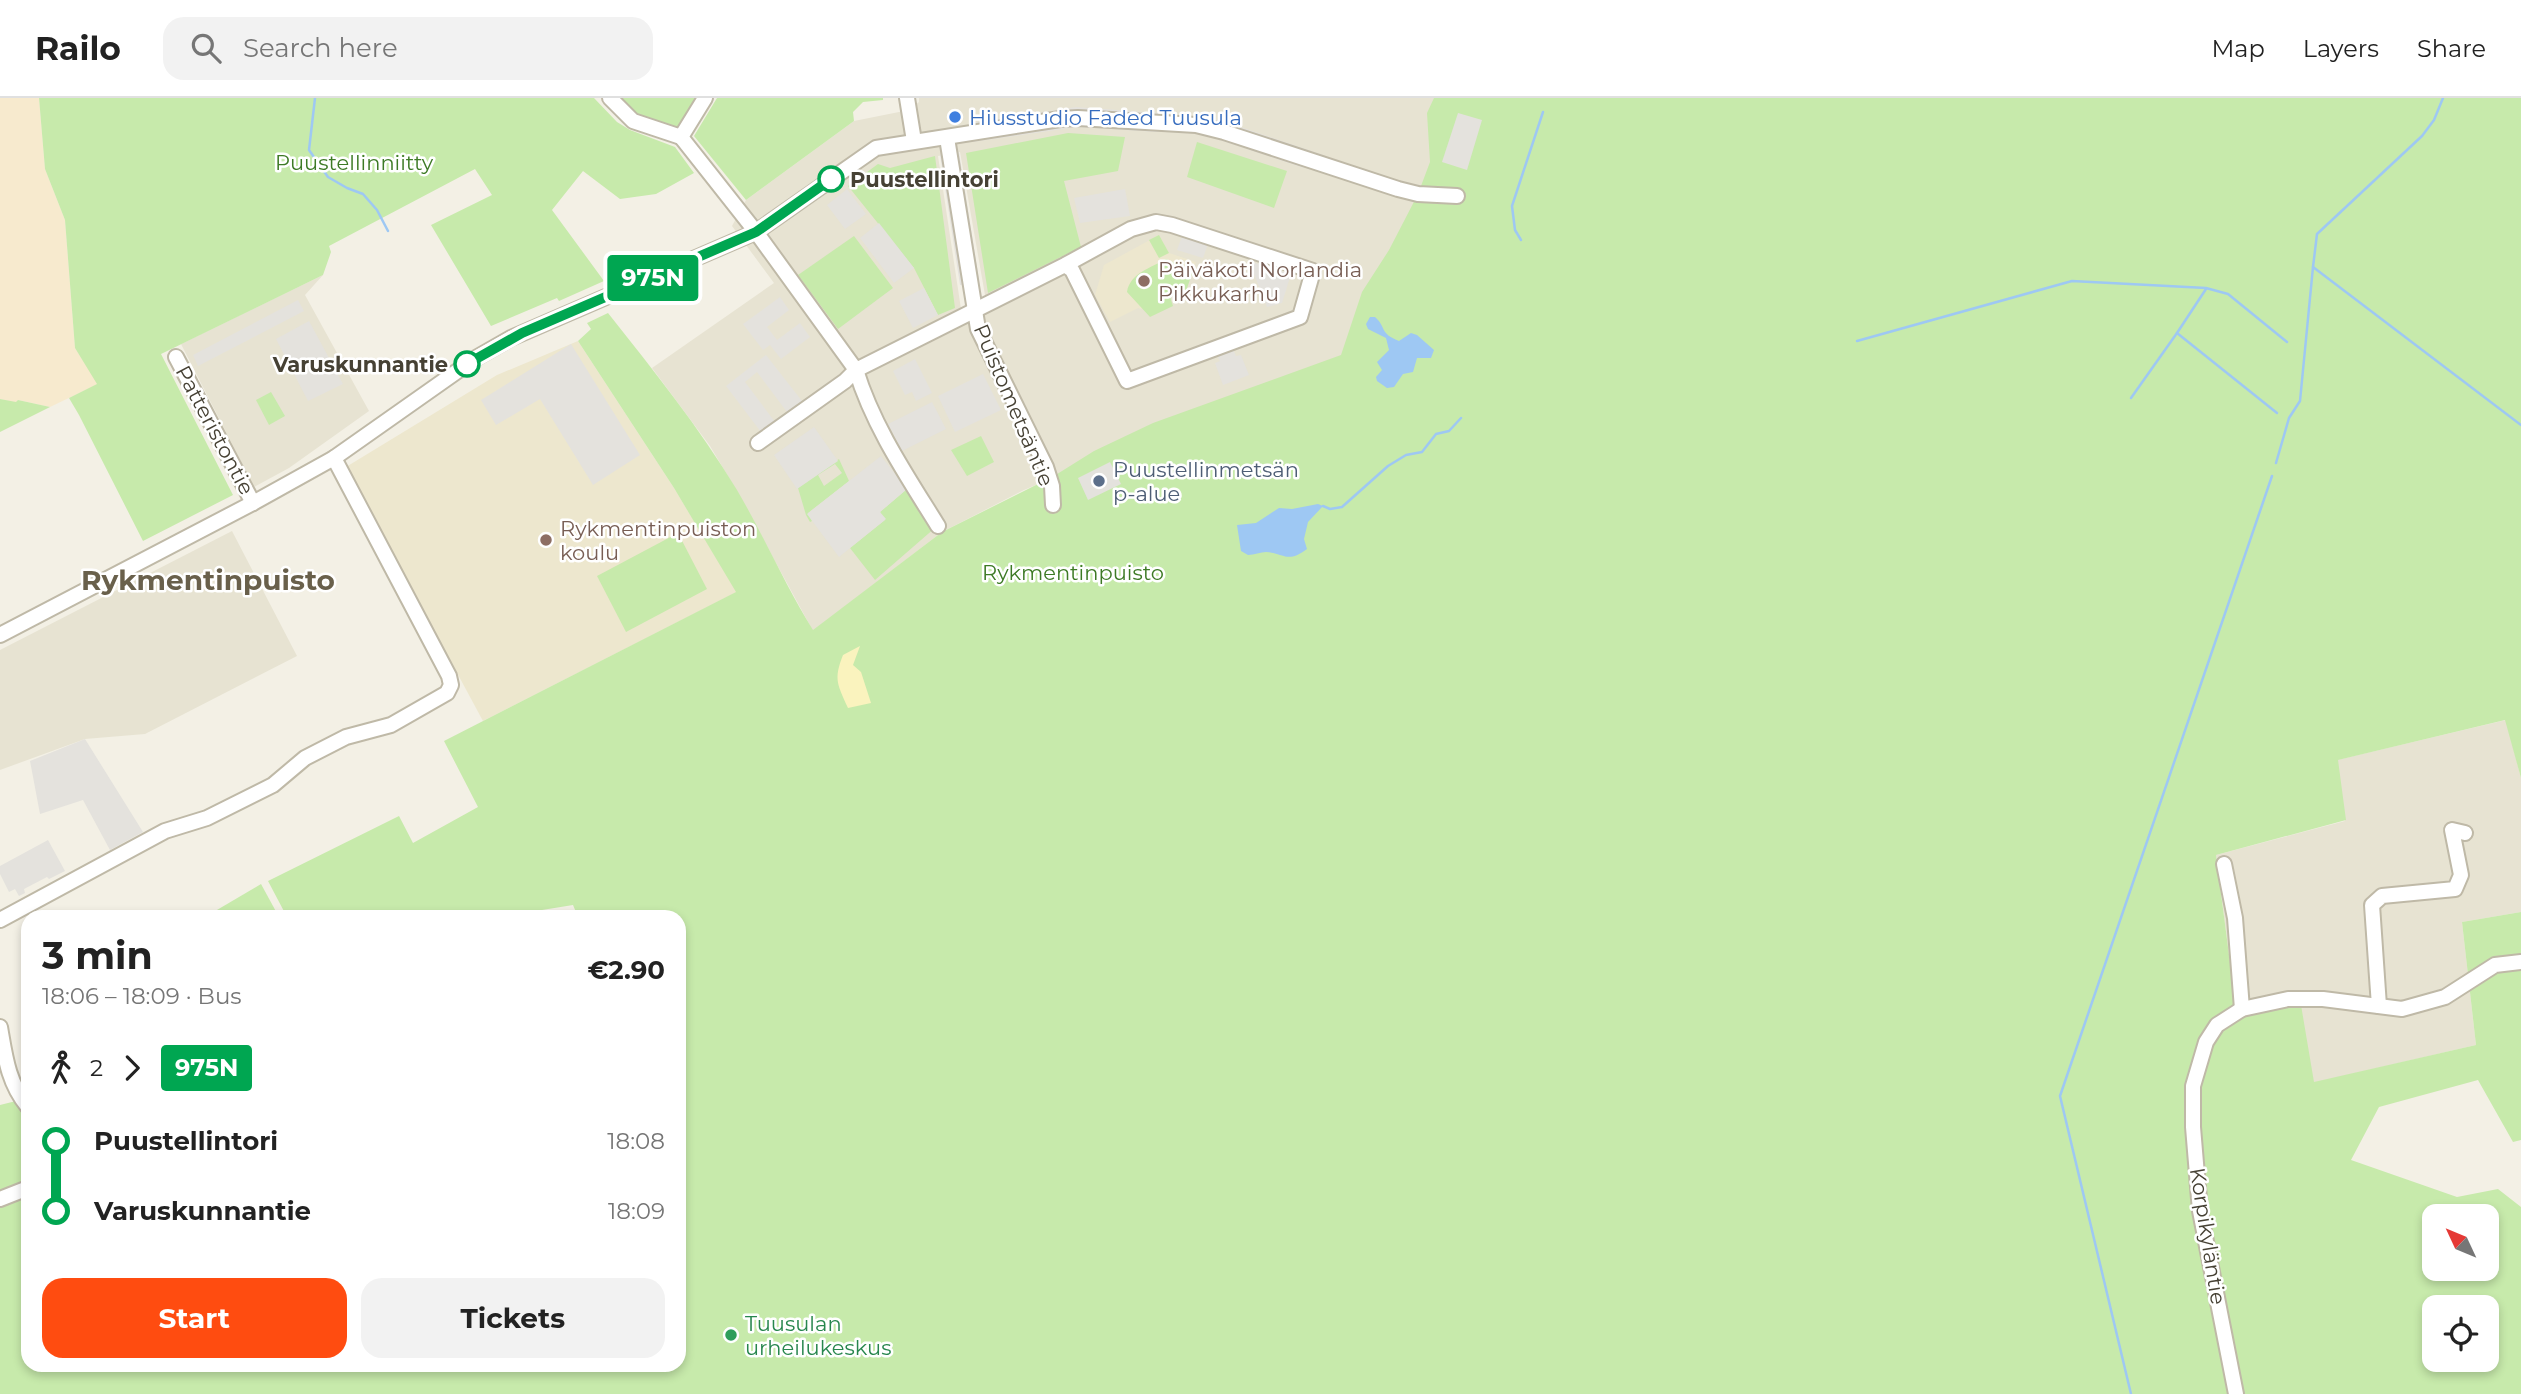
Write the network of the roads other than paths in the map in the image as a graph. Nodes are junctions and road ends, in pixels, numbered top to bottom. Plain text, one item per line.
1 (610, 98) edge
2 (705, 98) edge
3 (907, 98) edge
4 (681, 137) junction
5 (947, 138) junction
6 (914, 141) junction
7 (1457, 196) dead end
8 (756, 232) junction
9 (1065, 265) junction
10 (974, 310) junction
11 (176, 357) dead end
12 (856, 370) junction
13 (758, 443) dead end
14 (334, 458) junction
15 (253, 503) junction
16 (1053, 505) dead end
17 (938, 526) dead end
18 (0, 635) edge
19 (2465, 833) dead end
20 (2224, 864) dead end
21 (0, 919) edge
22 (2521, 962) edge
23 (2379, 1006) junction
24 (2242, 1009) junction
25 (0, 1027) edge
26 (2, 1053) edge
27 (21, 1096) edge
28 (21, 1191) edge
29 (0, 1199) edge
30 (2236, 1394) edge

1 - 4 street
2 - 4 street
3 - 6 street
4 - 8 street
5 - 6 street
5 - 7 street
5 - 10 street, Puistometsäntie
6 - 8 street
8 - 12 street
8 - 14 street
9 - 9 street
9 - 10 street
10 - 12 street
10 - 16 street, Puistometsäntie
11 - 15 street, Patteristontie
12 - 13 street
12 - 17 street
14 - 15 street
14 - 21 street
15 - 18 street
19 - 23 street
20 - 24 street
22 - 23 street, Korpikyläntie
23 - 24 street, Korpikyläntie
24 - 30 street, Korpikyläntie
25 - 26 street
26 - 27 street
28 - 29 street

